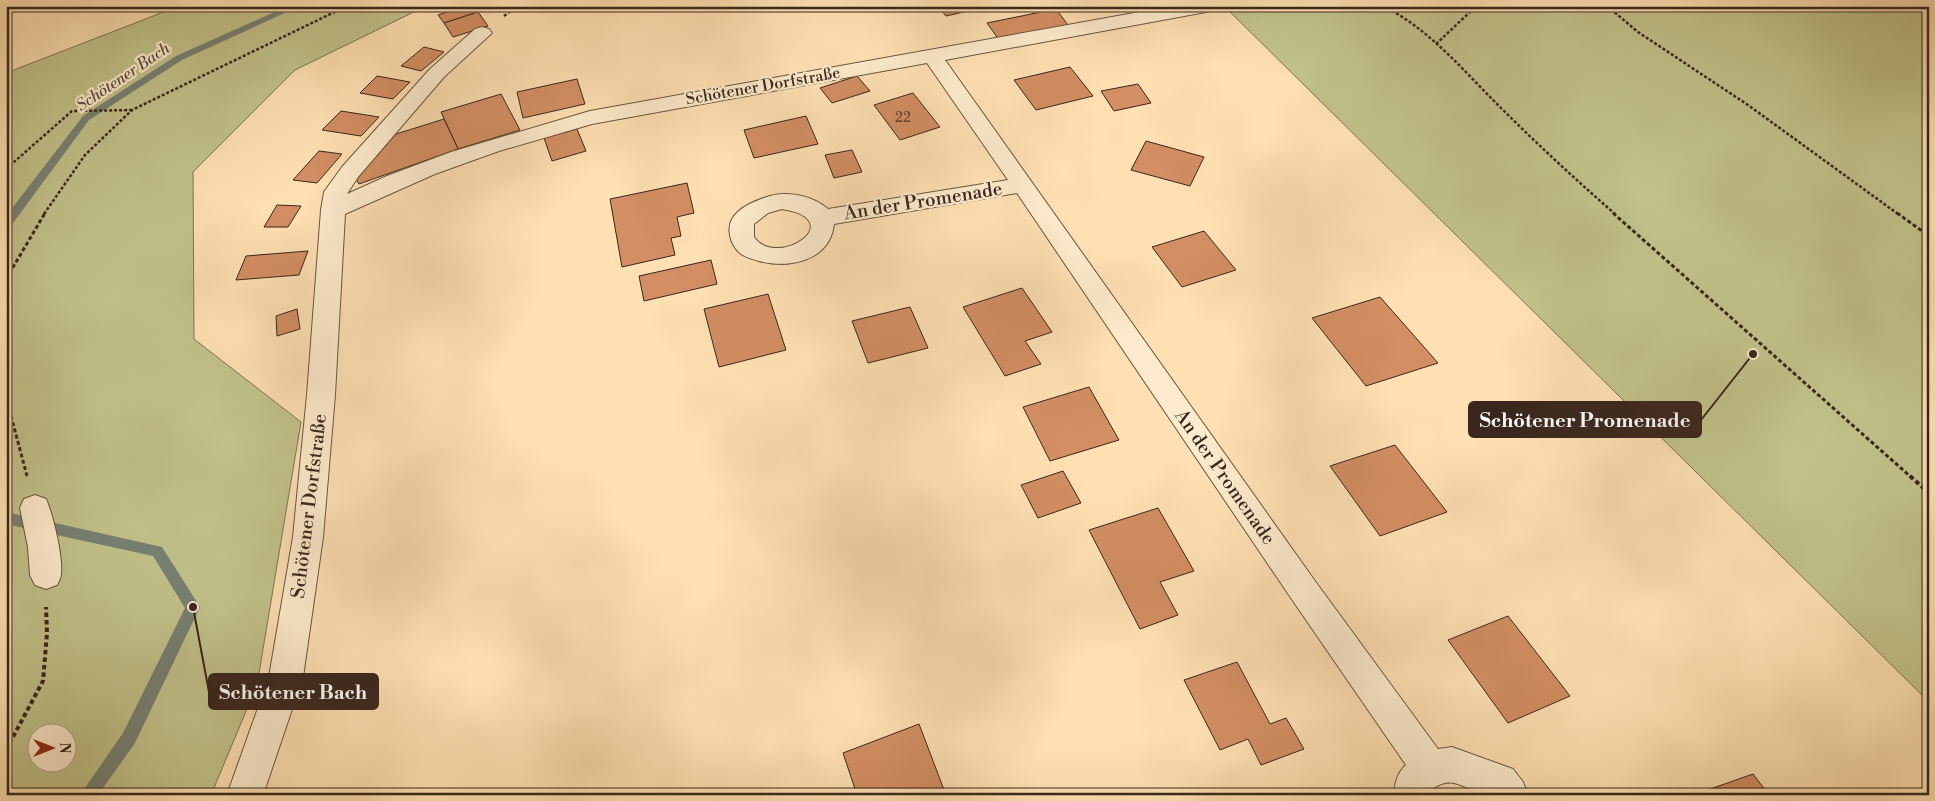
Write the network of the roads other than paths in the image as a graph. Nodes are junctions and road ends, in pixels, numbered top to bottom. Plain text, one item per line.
1 (1206, 6) edge
2 (482, 33) dead end
3 (932, 56) junction
4 (1023, 184) junction
5 (333, 210) junction
6 (822, 218) dead end
7 (35, 508) road end
8 (46, 575) road end
9 (1421, 781) edge
10 (245, 795) edge
11 (1510, 795) edge

1 - 3 street, Schötener Dorfstraße
2 - 5 street, Schötener Dorfstraße
3 - 4 street, An der Promenade
3 - 5 street, Schötener Dorfstraße
4 - 6 street, An der Promenade
4 - 9 street, An der Promenade
5 - 10 street, Schötener Dorfstraße
7 - 8 street
9 - 11 street, An der Promenade

